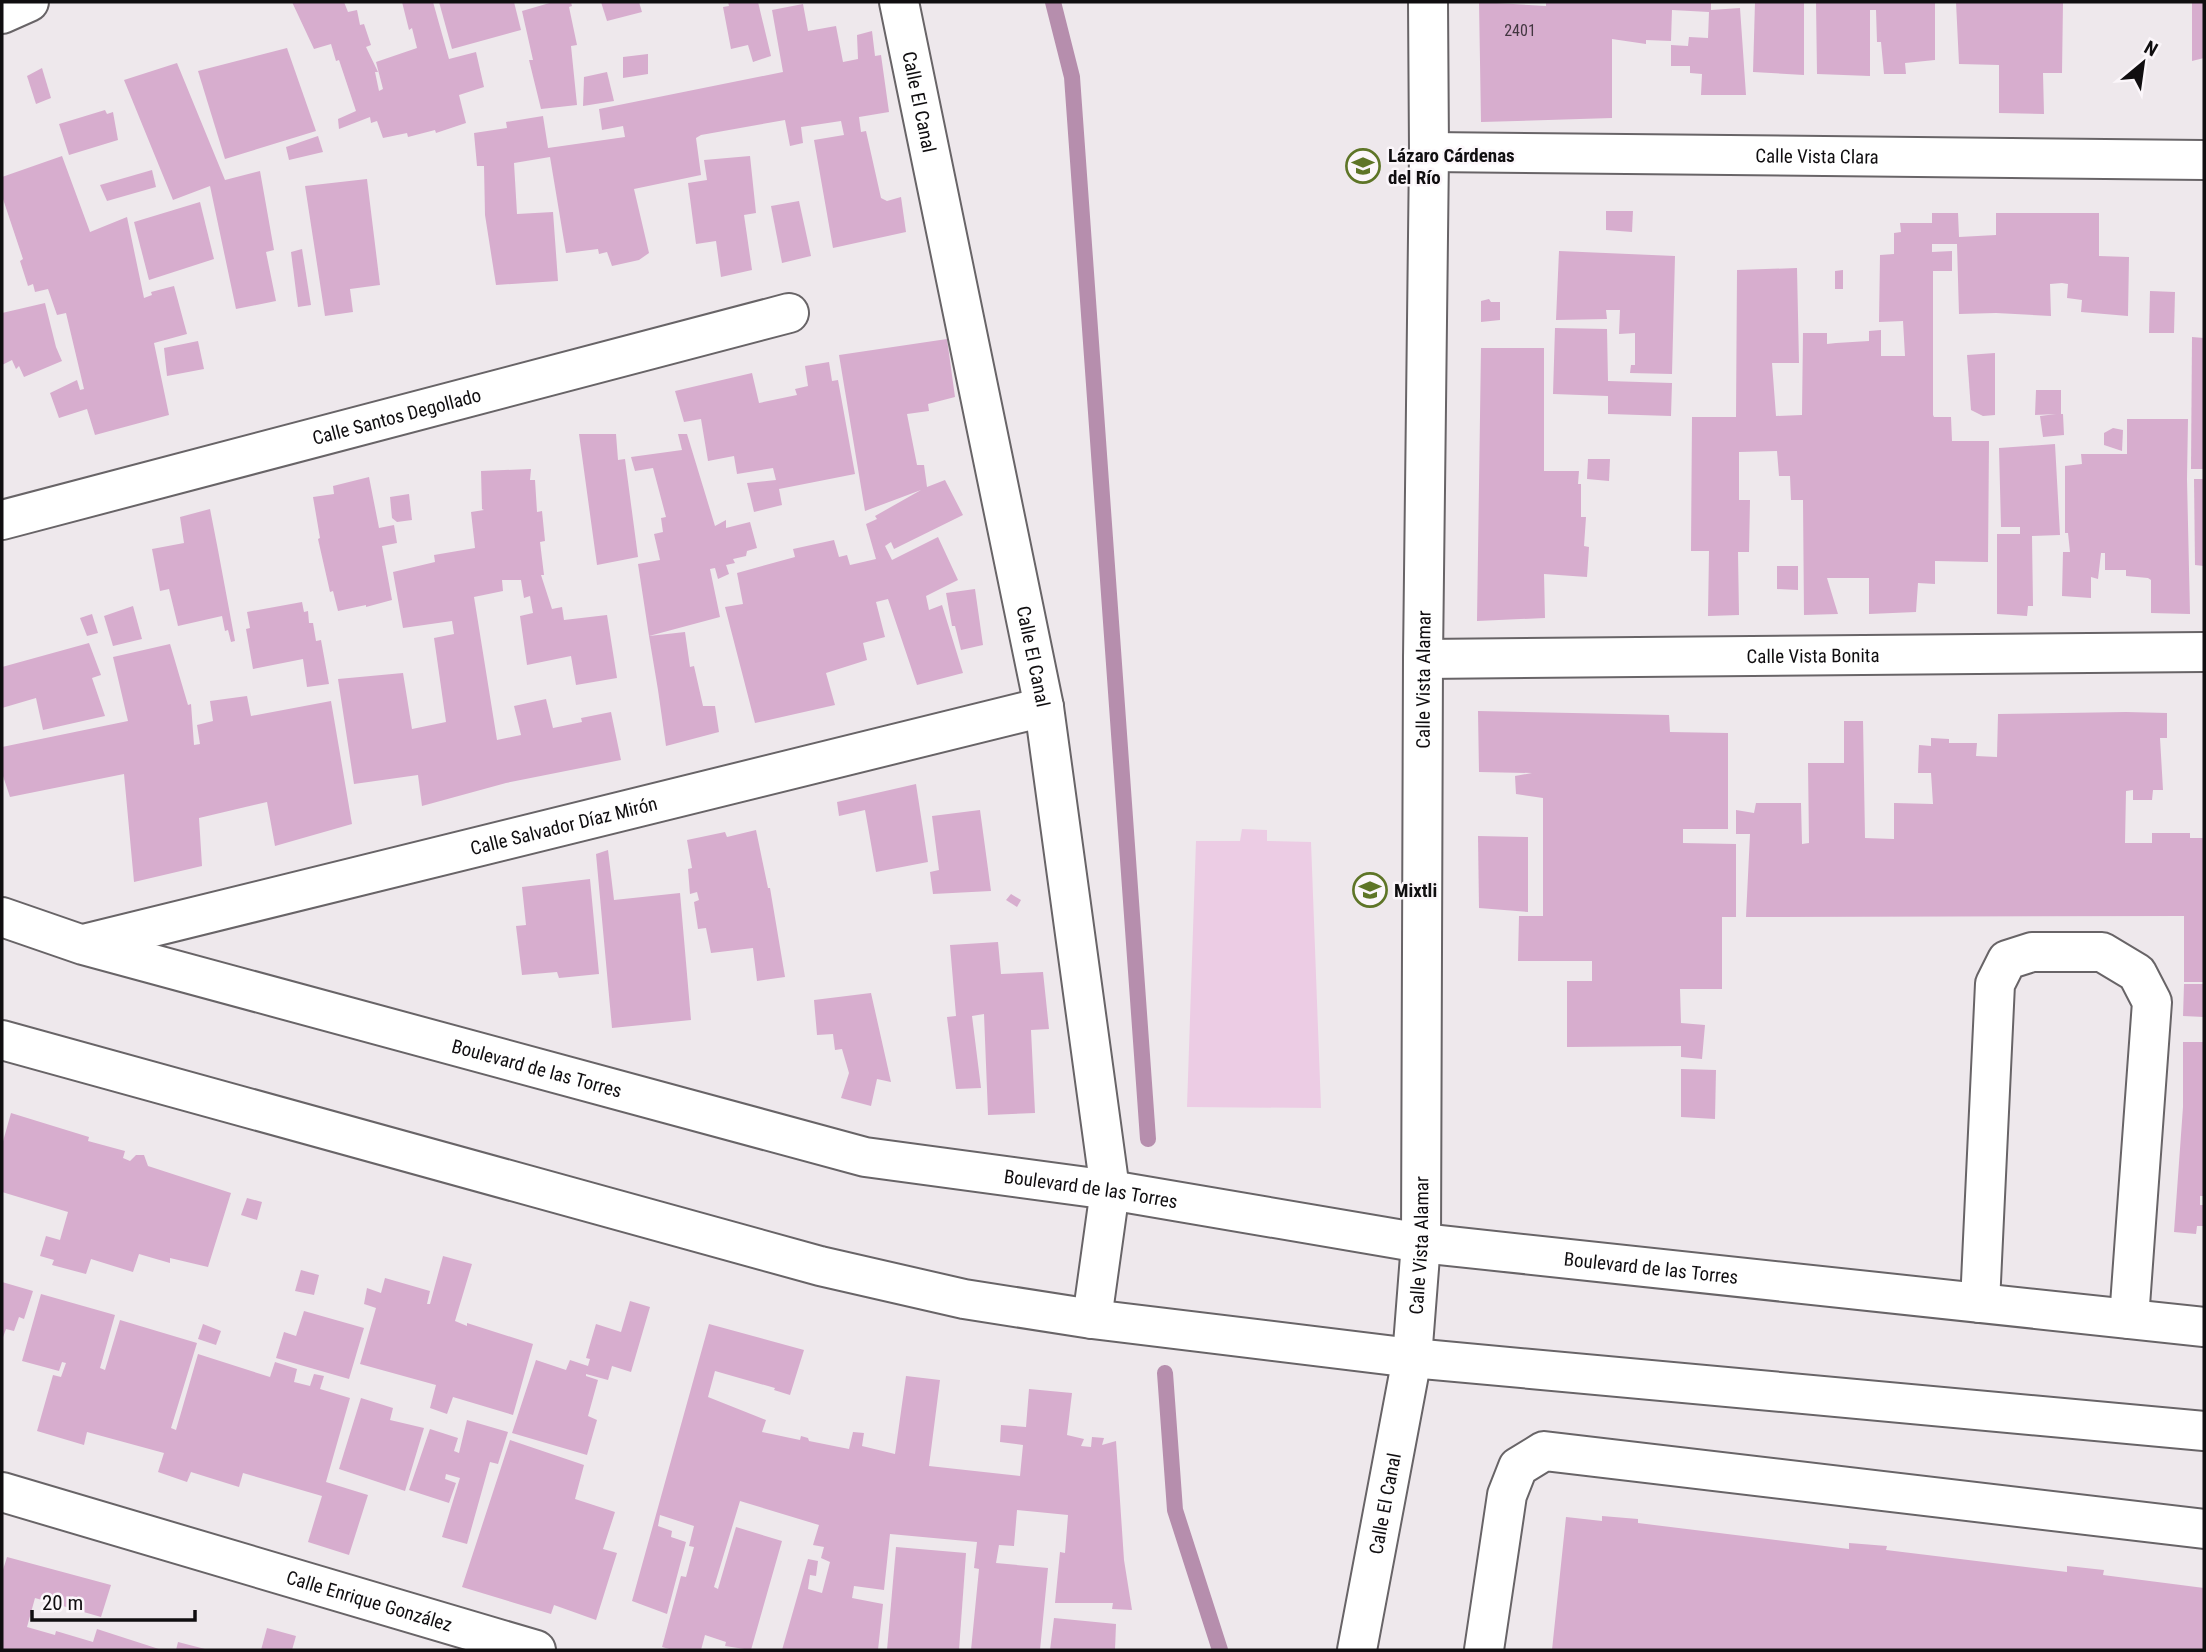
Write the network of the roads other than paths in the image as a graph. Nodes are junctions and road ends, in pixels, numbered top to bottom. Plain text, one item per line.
1 (29, 2) edge
2 (899, 2) edge
3 (1427, 2) edge
4 (2, 15) edge
5 (1429, 152) junction
6 (2204, 160) edge
7 (789, 313) dead end
8 (2, 520) edge
9 (2204, 652) edge
10 (1423, 659) junction
11 (1044, 707) junction
12 (2, 917) edge
13 (83, 945) junction
14 (2, 1040) edge
15 (1110, 1190) junction
16 (1421, 1243) junction
17 (1980, 1303) junction
18 (1092, 1319) junction
19 (2129, 1319) junction
20 (2204, 1327) edge
21 (1412, 1358) junction
22 (2204, 1431) edge
23 (2, 1492) edge
24 (2204, 1529) edge
25 (536, 1650) edge
26 (1357, 1650) edge
27 (1484, 1650) edge

1 - 4 street
2 - 11 street, Calle El Canal
3 - 5 street, Calle Vista Alamar
5 - 6 street, Calle Vista Clara
5 - 10 street, Calle Vista Alamar
7 - 8 street, Calle Santos Degollado
9 - 10 street, Calle Vista Bonita
10 - 16 street, Calle Vista Alamar
11 - 13 street, Calle Salvador Díaz Mirón
11 - 15 street, Calle El Canal
12 - 13 street, Boulevard de las Torres
13 - 15 street, Boulevard de las Torres
14 - 18 street
15 - 16 street, Boulevard de las Torres
15 - 18 street, Calle El Canal
16 - 17 street, Boulevard de las Torres
16 - 21 street, Calle Vista Alamar
17 - 19 street, Boulevard de las Torres
17 - 19 street
18 - 21 street
19 - 20 street, Boulevard de las Torres
21 - 22 street
21 - 26 street, Calle El Canal
23 - 25 street, Calle Enrique González
24 - 27 street

